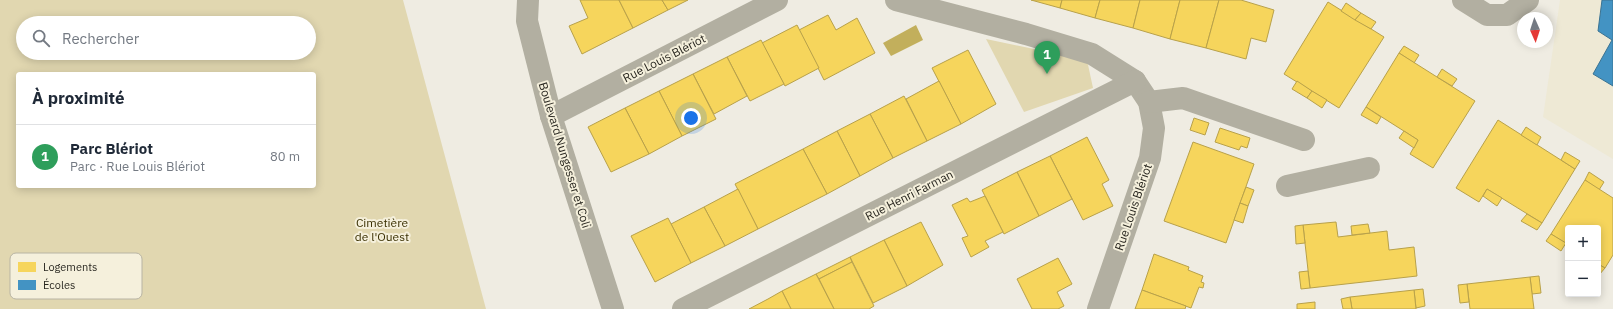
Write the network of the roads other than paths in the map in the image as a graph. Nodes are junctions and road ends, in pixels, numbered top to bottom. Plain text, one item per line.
1 (528, 0) edge
2 (777, 0) edge
3 (896, 0) edge
4 (1463, 0) edge
5 (1528, 0) edge
6 (1135, 81) junction
7 (1149, 102) junction
8 (551, 116) junction
9 (1304, 140) dead end
10 (1369, 168) dead end
11 (1287, 186) dead end
12 (613, 309) edge
13 (682, 309) edge
14 (1098, 309) edge

1 - 8 street, Boulevard Nungesser et Coli
2 - 8 street, Rue Louis Blériot
3 - 6 street, Rue Louis Blériot
4 - 5 street
6 - 7 street, Rue Louis Blériot
6 - 13 street, Rue Henri Farman
7 - 9 street
7 - 14 street, Rue Louis Blériot
8 - 12 street, Boulevard Nungesser et Coli
10 - 11 street

